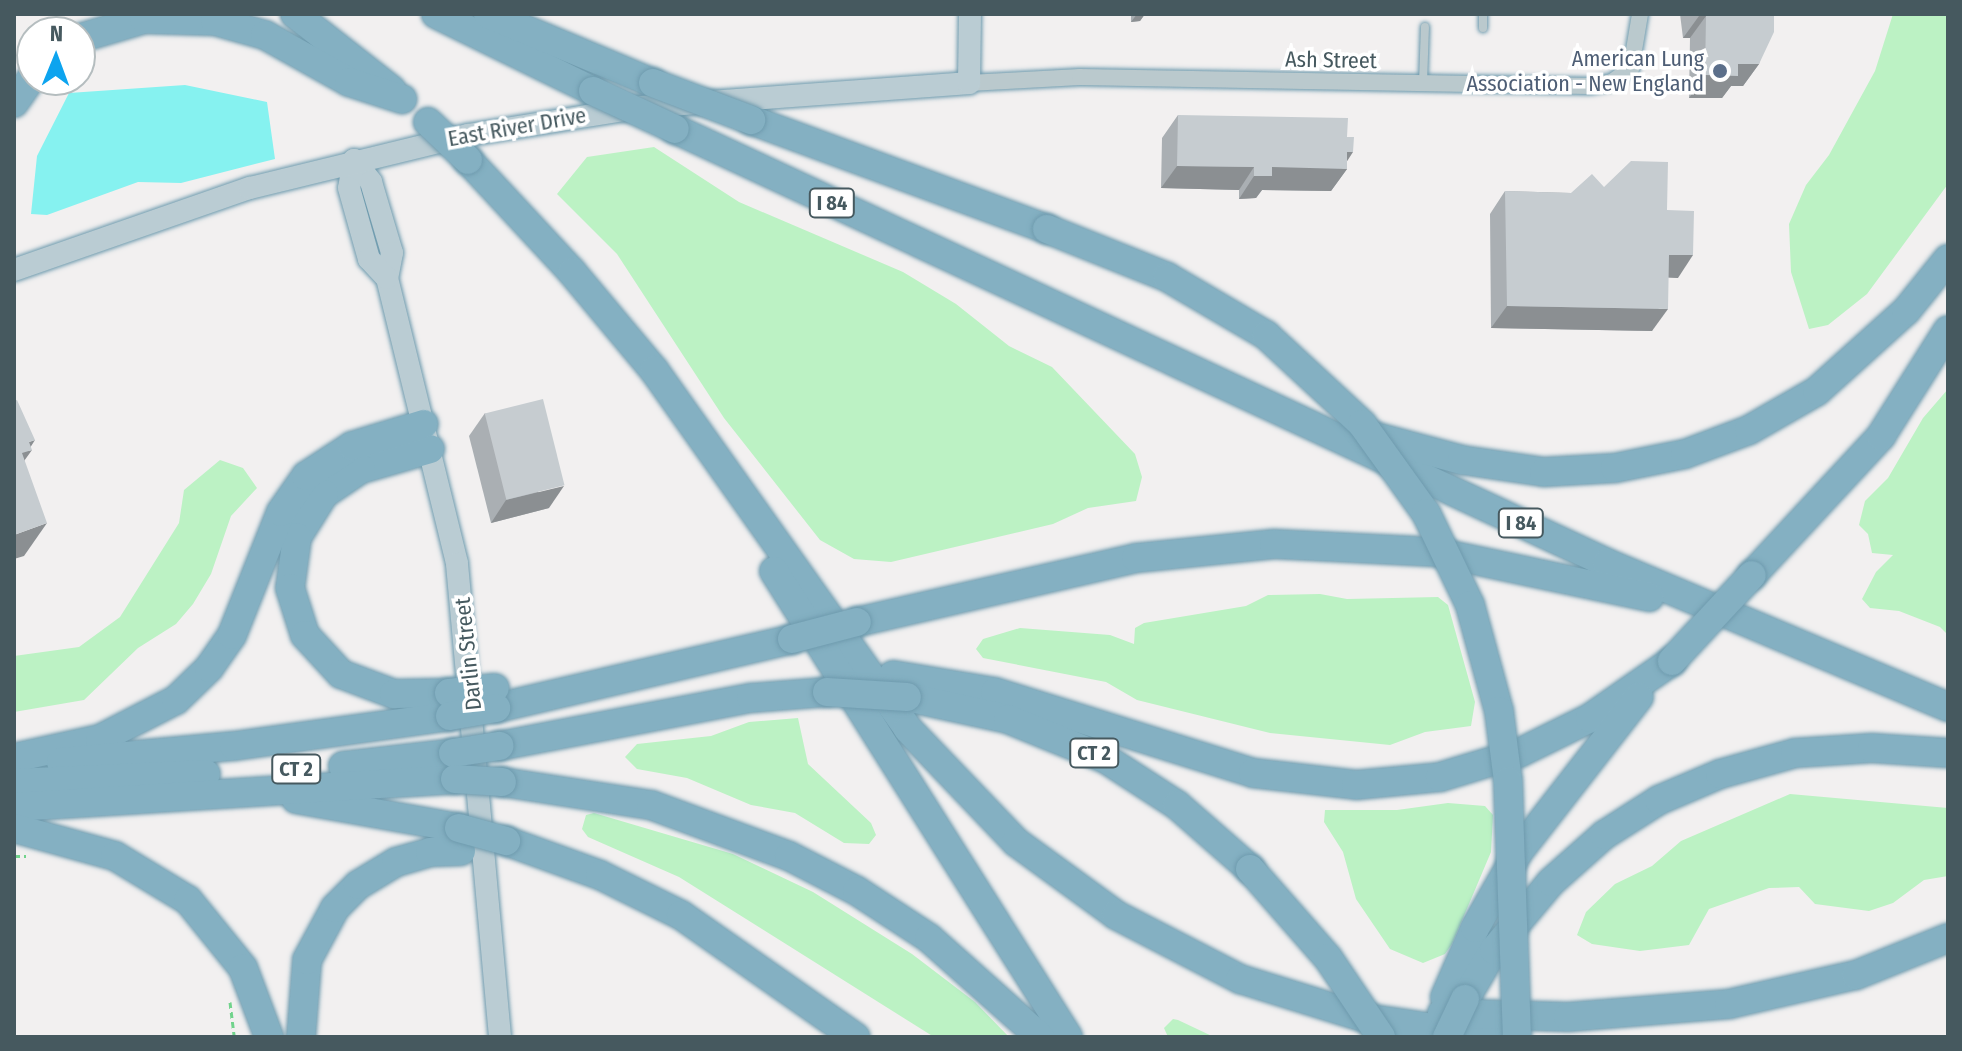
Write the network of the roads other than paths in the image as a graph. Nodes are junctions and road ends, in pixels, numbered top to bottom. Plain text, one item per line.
1 (295, 14) edge
2 (436, 14) edge
3 (488, 14) edge
4 (970, 14) edge
5 (1483, 14) edge
6 (1640, 14) edge
7 (1425, 27) dead end
8 (1483, 28) dead end
9 (96, 33) edge
10 (969, 83) junction
11 (1423, 83) junction
12 (402, 99) junction
13 (354, 160) junction
14 (1948, 259) edge
15 (14, 270) edge
16 (1948, 330) edge
17 (663, 384) junction
18 (1272, 408) junction
19 (427, 436) junction
20 (1771, 636) junction
21 (1672, 661) junction
22 (900, 686) junction
23 (449, 704) junction
24 (1948, 707) edge
25 (1948, 753) edge
26 (14, 758) edge
27 (14, 766) edge
28 (454, 766) junction
29 (14, 783) edge
30 (236, 790) junction
31 (14, 807) edge
32 (14, 828) edge
33 (460, 839) junction
34 (1948, 938) edge
35 (1240, 979) junction
36 (1455, 998) junction
37 (269, 1037) edge
38 (301, 1037) edge
39 (500, 1037) edge
40 (855, 1037) edge
41 (1040, 1037) edge
42 (1068, 1037) edge
43 (1381, 1037) edge
44 (1431, 1037) edge
45 (1447, 1037) edge
46 (1493, 1037) edge
47 (1517, 1037) edge

1 - 12 highway
2 - 18 highway, I 84, bridge
3 - 47 highway, bridge
4 - 10 street
5 - 8 lane
6 - 11 street, Ash Street
7 - 11 lane
9 - 12 highway
10 - 11 street, Ash Street
10 - 13 street, East River Drive
12 - 17 highway, bridge
13 - 15 street, East River Drive
13 - 19 street, Darlin Street
14 - 18 highway
16 - 21 highway, bridge
17 - 35 highway
17 - 42 highway
18 - 20 highway, I 84
19 - 23 highway
19 - 26 highway
19 - 39 street, Darlin Street
20 - 23 highway, bridge
20 - 24 highway, I 84
21 - 22 highway
21 - 36 highway
22 - 28 highway, CT 2, bridge
22 - 43 highway, CT 2, bridge
23 - 27 highway
25 - 36 highway
28 - 29 highway, CT 2
28 - 30 highway, CT 2
28 - 41 highway, CT 2, bridge
30 - 31 highway, CT 2
30 - 33 highway
32 - 37 highway
33 - 38 highway
33 - 40 highway
34 - 35 highway
35 - 46 highway
36 - 44 highway
36 - 45 highway, bridge

